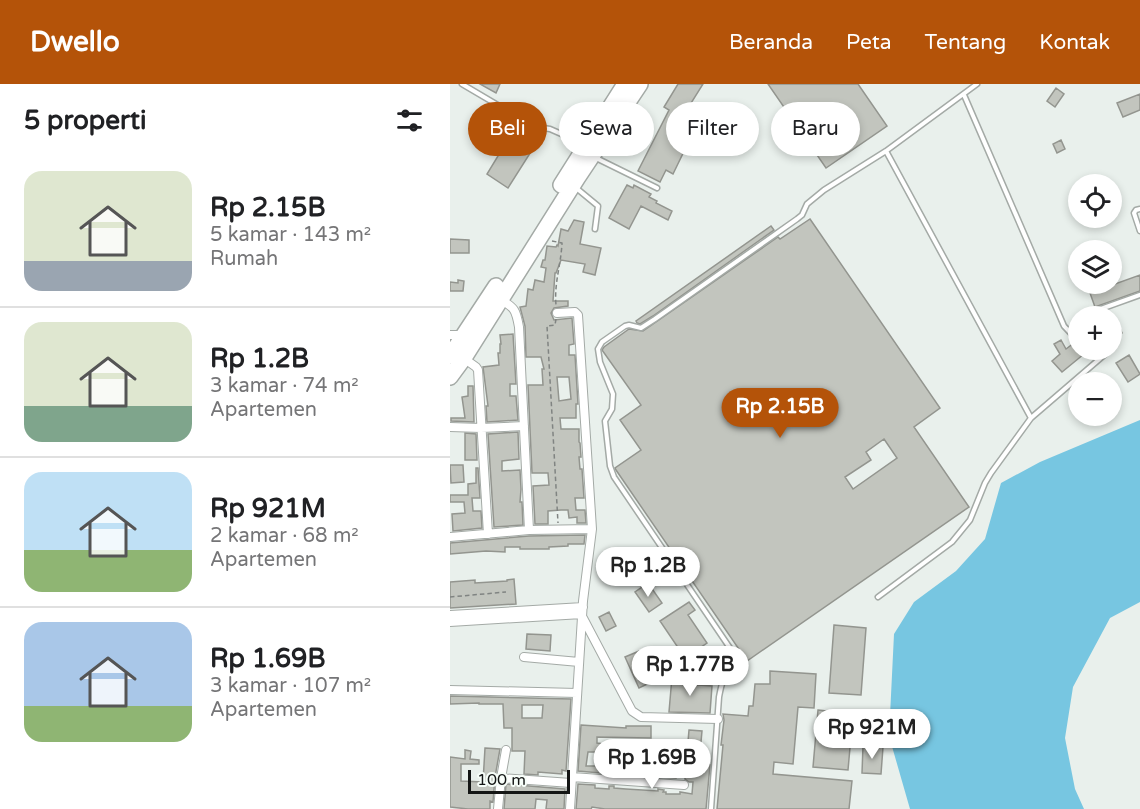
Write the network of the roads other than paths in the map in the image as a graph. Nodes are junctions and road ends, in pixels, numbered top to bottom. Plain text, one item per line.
1 (462, 84) edge
2 (625, 84) edge
3 (640, 84) edge
4 (977, 84) edge
5 (964, 95) junction
6 (617, 102) edge
7 (625, 102) edge
8 (559, 134) edge
9 (886, 151) junction
10 (585, 156) edge
11 (587, 156) edge
12 (598, 156) edge
13 (573, 185) junction
14 (657, 189) dead end
15 (1140, 209) edge
16 (595, 230) dead end
17 (1140, 231) edge
18 (1140, 295) edge
19 (500, 299) junction
20 (1109, 306) edge
21 (557, 313) road end
22 (1068, 330) edge
23 (457, 335) edge
24 (456, 355) edge
25 (1098, 360) edge
26 (450, 377) edge
27 (1031, 418) junction
28 (524, 426) junction
29 (450, 427) edge
30 (481, 428) junction
31 (592, 529) junction
32 (530, 530) junction
33 (488, 534) junction
34 (450, 537) edge
35 (878, 597) dead end
36 (583, 613) junction
37 (450, 615) edge
38 (450, 622) edge
39 (524, 657) dead end
40 (579, 662) junction
41 (450, 690) edge
42 (577, 693) junction
43 (718, 719) junction
44 (506, 750) dead end
45 (501, 778) junction
46 (572, 780) junction
47 (684, 785) dead end
48 (498, 809) edge
49 (570, 809) edge
50 (711, 809) edge

1 - 8 lane
2 - 6 highway
3 - 7 highway
4 - 5 lane
5 - 9 lane
5 - 22 lane
9 - 27 lane
9 - 43 lane
10 - 23 highway
11 - 13 highway
12 - 14 lane
13 - 16 lane
13 - 19 highway
15 - 17 lane
18 - 20 lane
19 - 24 highway
19 - 28 street
21 - 31 street
23 - 24 highway
24 - 26 highway
24 - 30 street
25 - 27 lane
27 - 35 lane
28 - 30 street
28 - 32 street
29 - 30 street
30 - 33 street
31 - 32 street
31 - 36 street
32 - 33 street
33 - 34 street
36 - 37 street
36 - 38 street
36 - 40 street
36 - 43 street
39 - 40 street
40 - 42 street
41 - 42 street
42 - 46 street
43 - 50 lane
44 - 45 street
45 - 46 street
45 - 48 street
46 - 47 street
46 - 49 street

